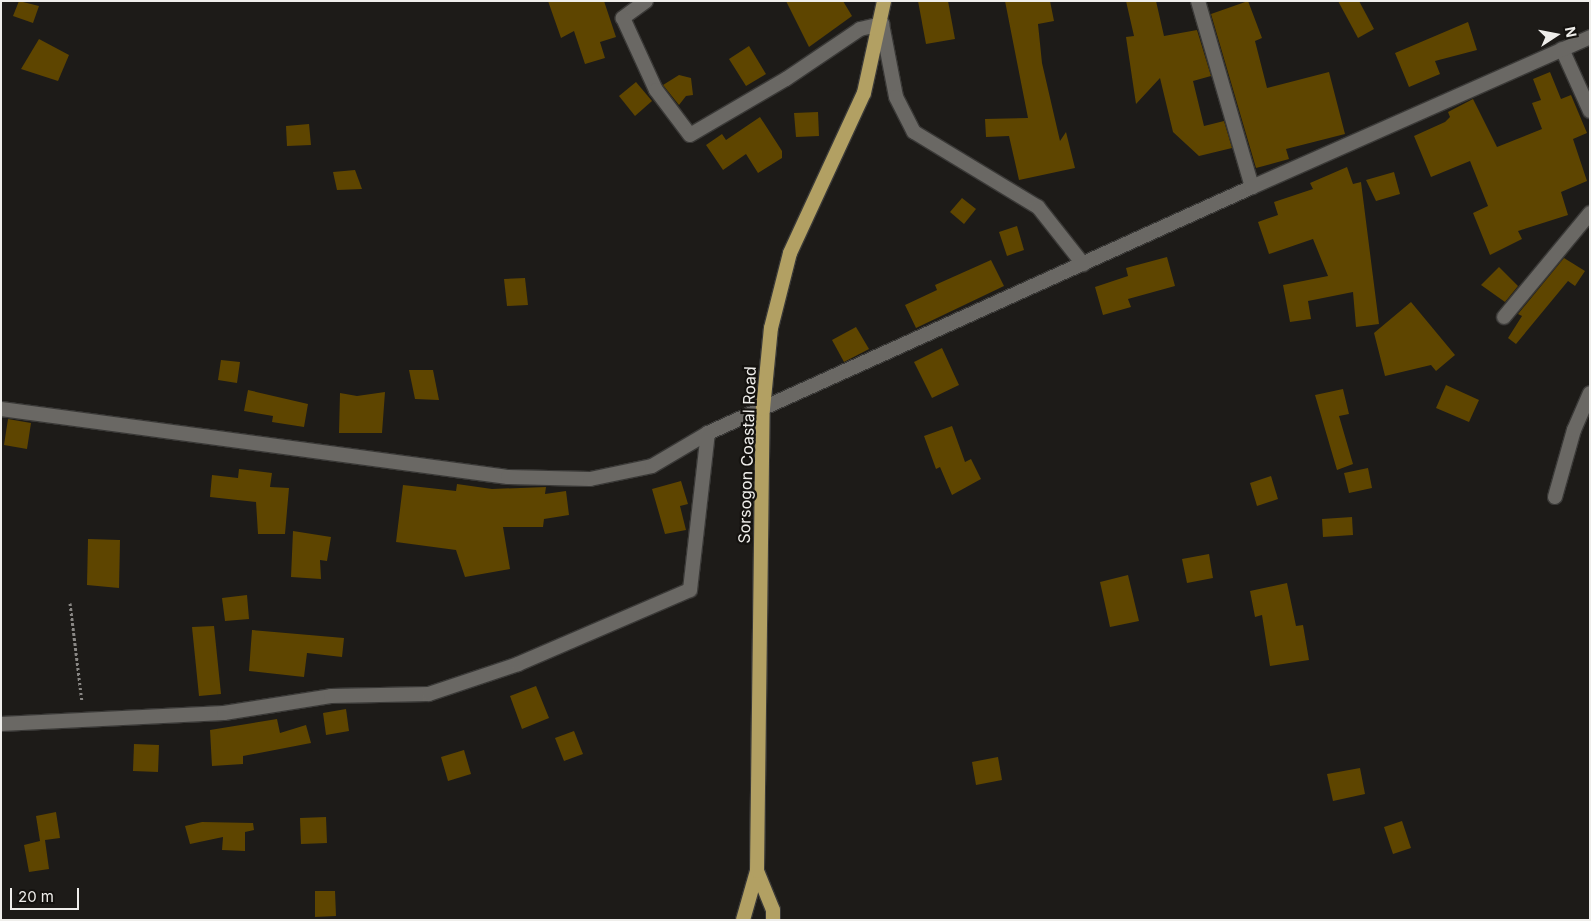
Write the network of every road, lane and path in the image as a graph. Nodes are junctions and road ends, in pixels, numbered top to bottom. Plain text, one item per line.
1 (646, 1) edge
2 (884, 1) edge
3 (1198, 1) edge
4 (882, 24) junction
5 (1590, 37) edge
6 (1562, 50) junction
7 (1590, 111) edge
8 (1252, 186) junction
9 (1590, 213) edge
10 (1082, 264) junction
11 (1504, 317) dead end
12 (1590, 394) edge
13 (1, 409) edge
14 (763, 409) junction
15 (708, 433) junction
16 (1555, 497) dead end
17 (70, 603) dead end
18 (84, 720) junction
19 (1, 724) edge
20 (757, 872) junction
21 (743, 920) edge
22 (773, 920) edge

1 - 4 street
2 - 4 highway, Sorsogon Coastal Road
3 - 8 street
4 - 10 street
4 - 14 highway, Sorsogon Coastal Road
5 - 6 street
6 - 7 street
6 - 8 street
8 - 10 street
9 - 11 street
10 - 14 street
12 - 16 street
13 - 15 street
14 - 15 street
14 - 20 highway, Sorsogon Coastal Road
15 - 18 street
17 - 18 path
18 - 19 street
20 - 21 highway, Sorsogon Coastal Road
20 - 22 highway, Sorsogon Coastal Road

